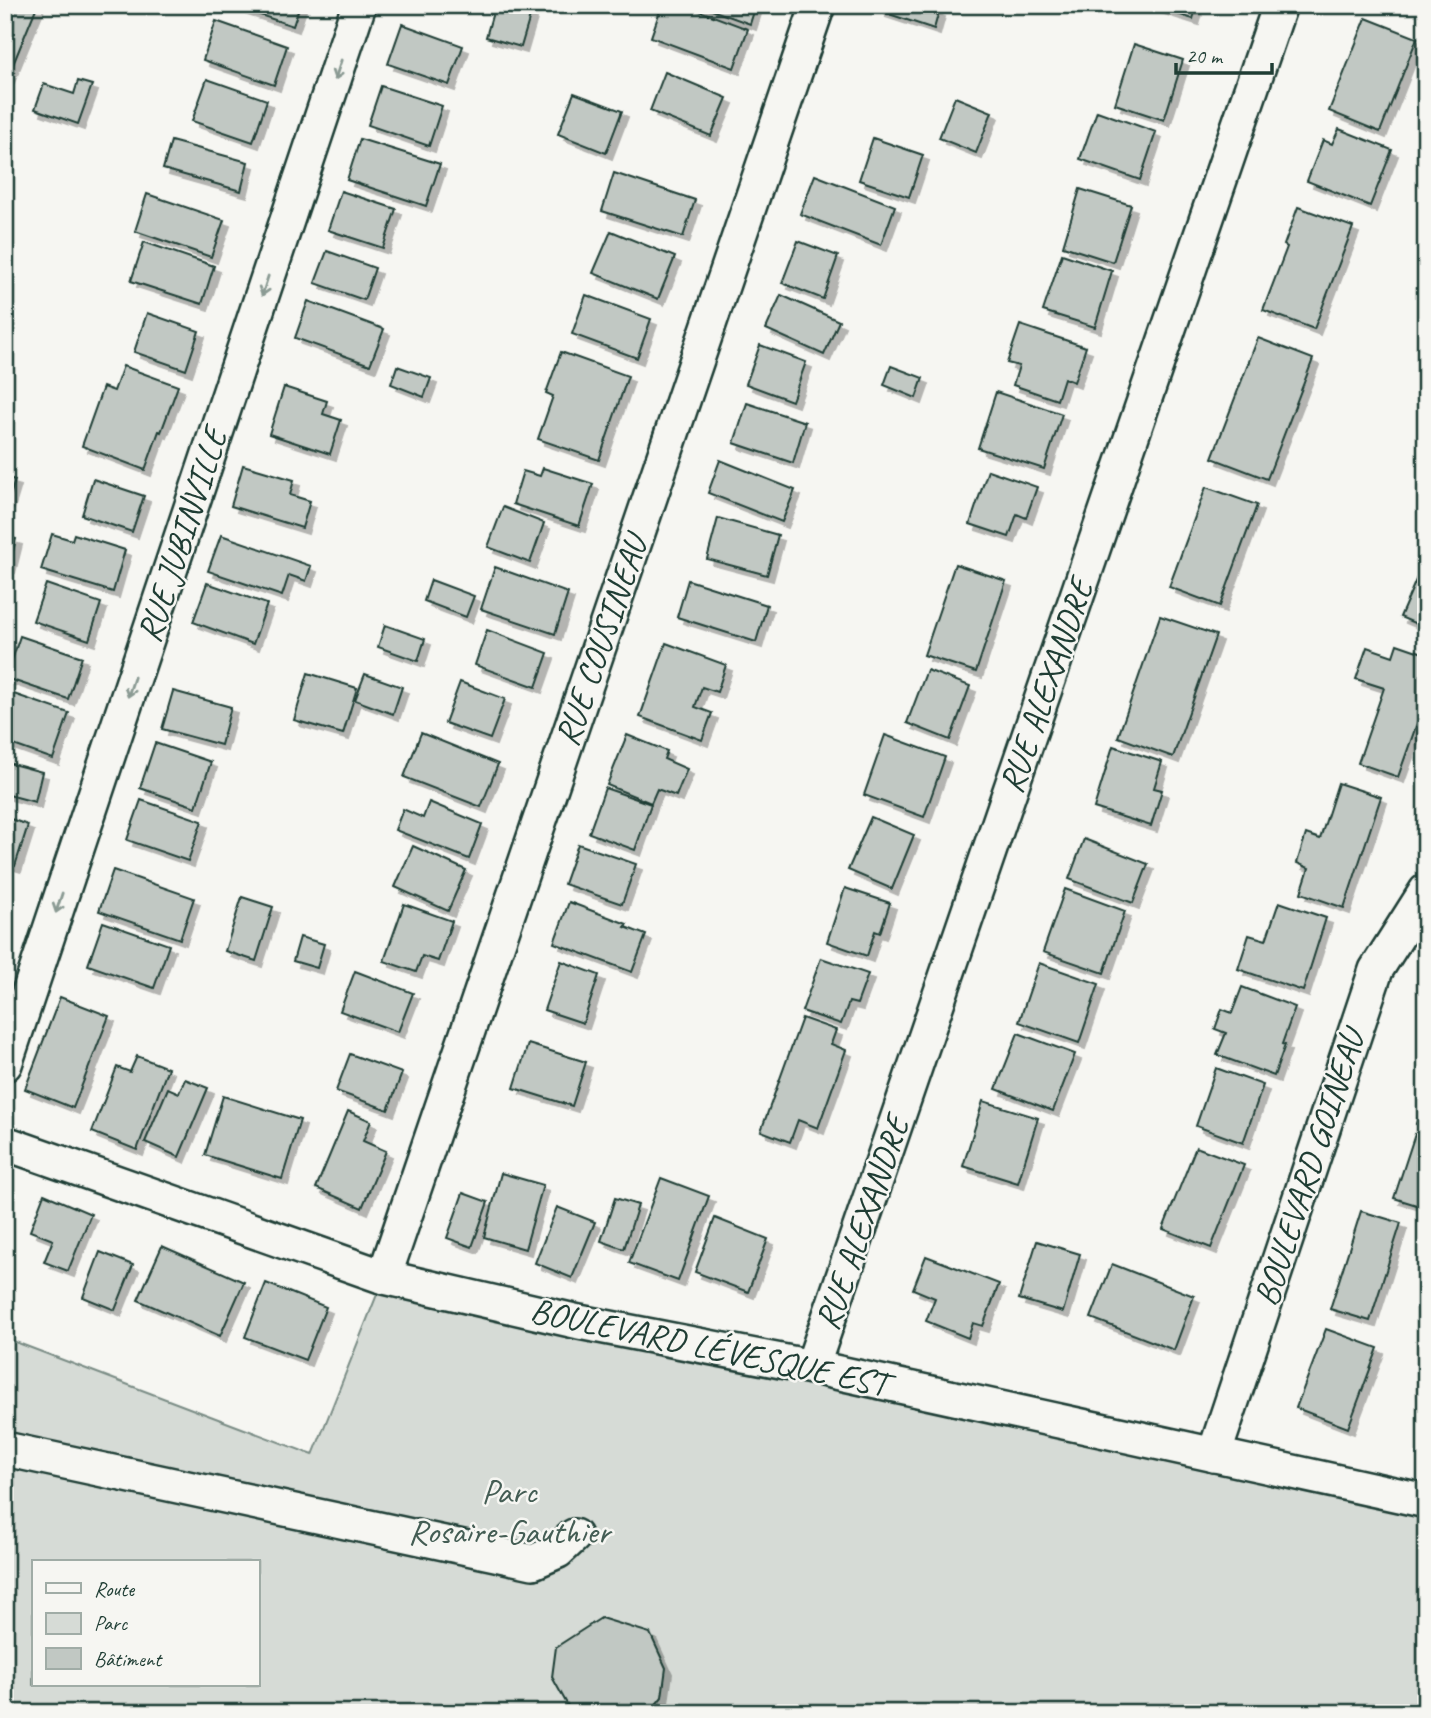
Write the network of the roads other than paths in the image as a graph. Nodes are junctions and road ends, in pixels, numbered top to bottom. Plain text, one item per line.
1 (359, 5) edge
2 (818, 5) edge
3 (1280, 5) edge
4 (1426, 891) edge
5 (5, 1064) edge
6 (5, 1143) edge
7 (384, 1277) junction
8 (812, 1367) junction
9 (5, 1449) edge
10 (1214, 1455) junction
11 (1426, 1501) edge
12 (574, 1536) dead end

1 -> 5 street, RUE JUBINVILLE
2 - 7 street, RUE COUSINEAU
3 - 8 street, RUE ALEXANDRE
4 - 10 street, BOULEVARD GOINEAU
6 - 7 street, BOULEVARD LÉVESQUE EST
7 - 8 street, BOULEVARD LÉVESQUE EST
8 - 10 street, BOULEVARD LÉVESQUE EST
9 - 12 street
10 - 11 street, BOULEVARD LÉVESQUE EST

